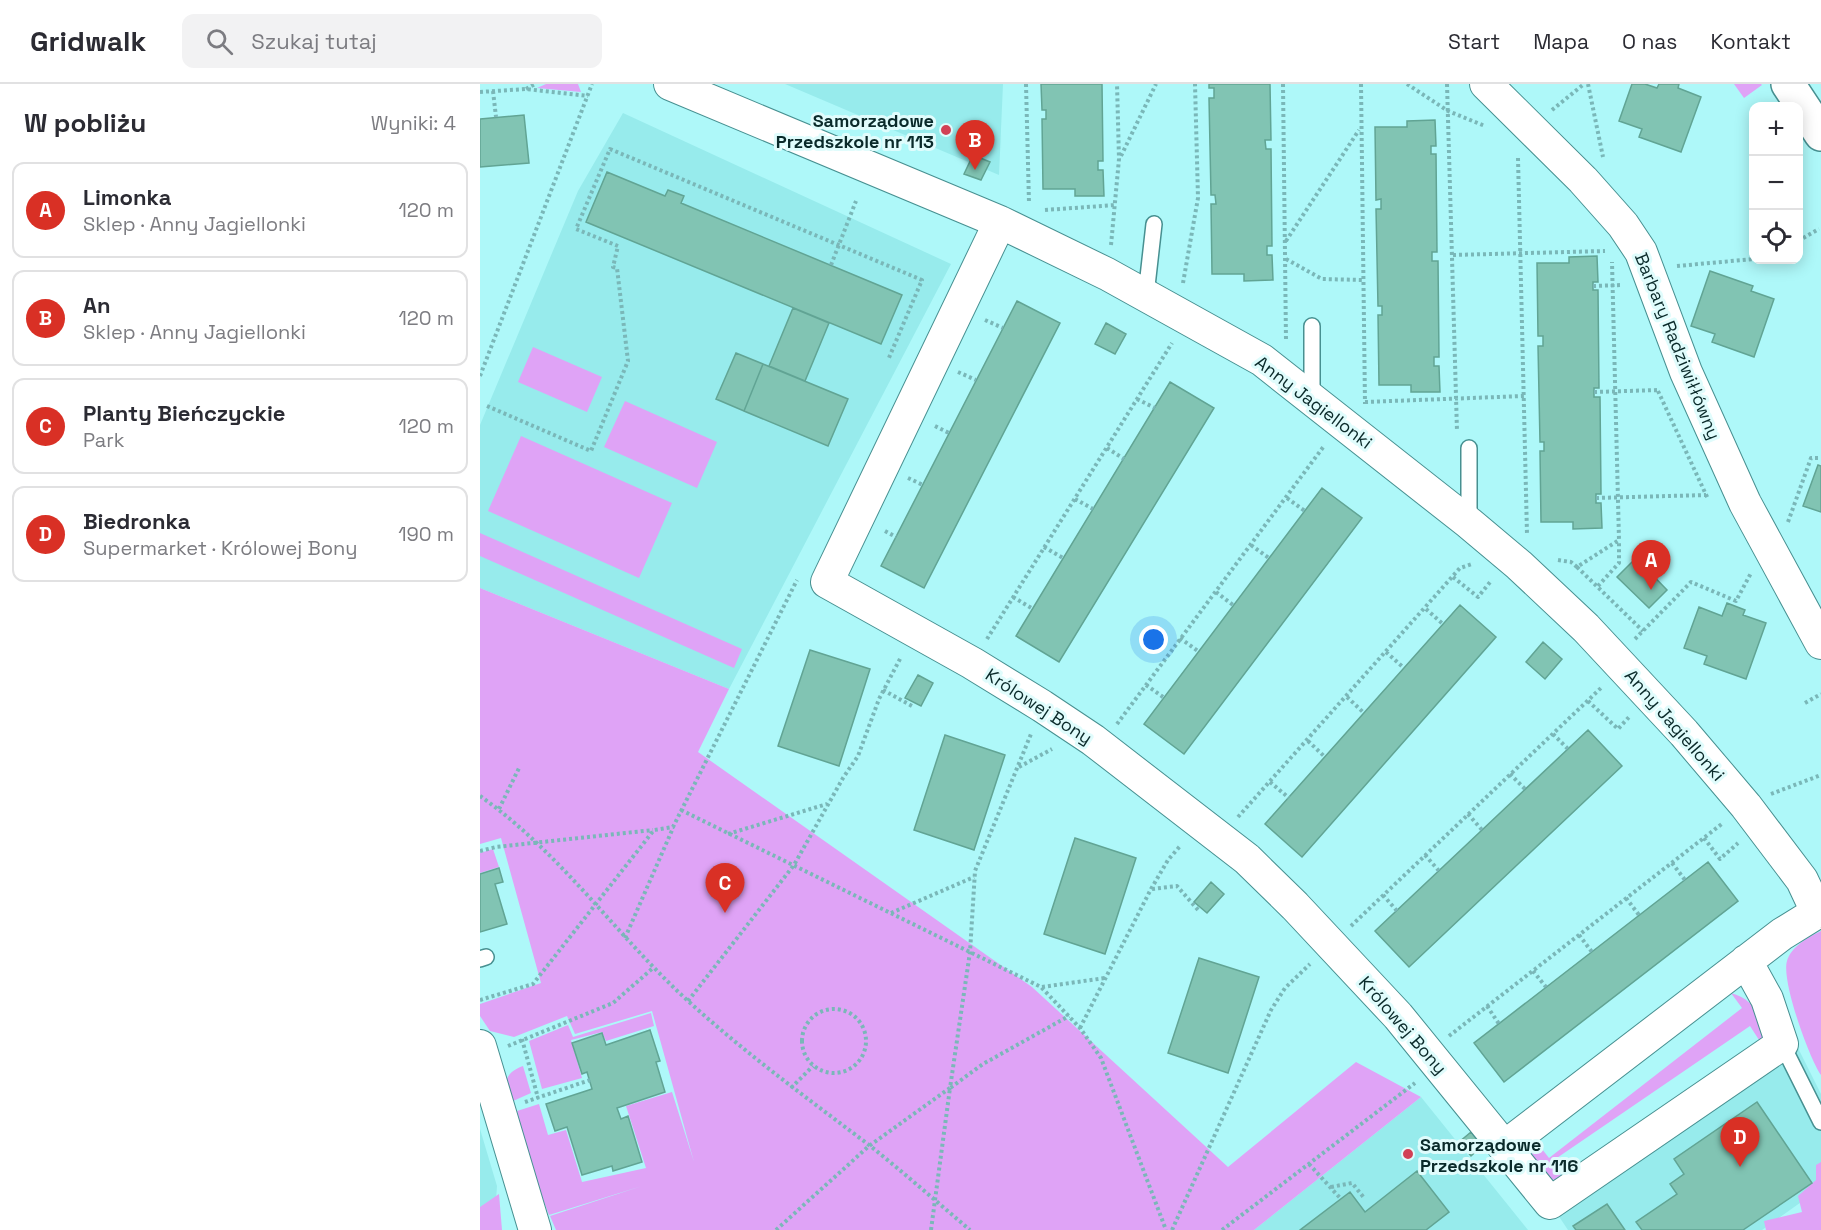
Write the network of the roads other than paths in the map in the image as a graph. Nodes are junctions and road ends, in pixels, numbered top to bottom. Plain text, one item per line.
1 (670, 84) edge
2 (1486, 84) edge
3 (1788, 84) edge
4 (1821, 134) edge
5 (1017, 222) junction
6 (1154, 224) dead end
7 (1146, 295) junction
8 (1312, 326) dead end
9 (1312, 399) junction
10 (1468, 448) road end
11 (1469, 523) junction
12 (1821, 643) edge
13 (1819, 911) edge
14 (1746, 961) junction
15 (1782, 1044) junction
16 (482, 1052) edge
17 (1821, 1122) edge
18 (1504, 1147) junction
19 (535, 1230) edge

1 - 5 street, Anny Jagiellonki
2 - 12 street, Barbary Radziwiłłówny
3 - 4 street
5 - 7 street, Anny Jagiellonki
5 - 18 street, Królowej Bony
6 - 7 lane
7 - 9 street, Anny Jagiellonki
8 - 9 lane
9 - 11 street, Anny Jagiellonki
10 - 11 lane
11 - 13 street, Anny Jagiellonki
13 - 14 street
14 - 15 street
14 - 18 street
15 - 17 lane
15 - 18 street, Królowej Bony
16 - 19 street

